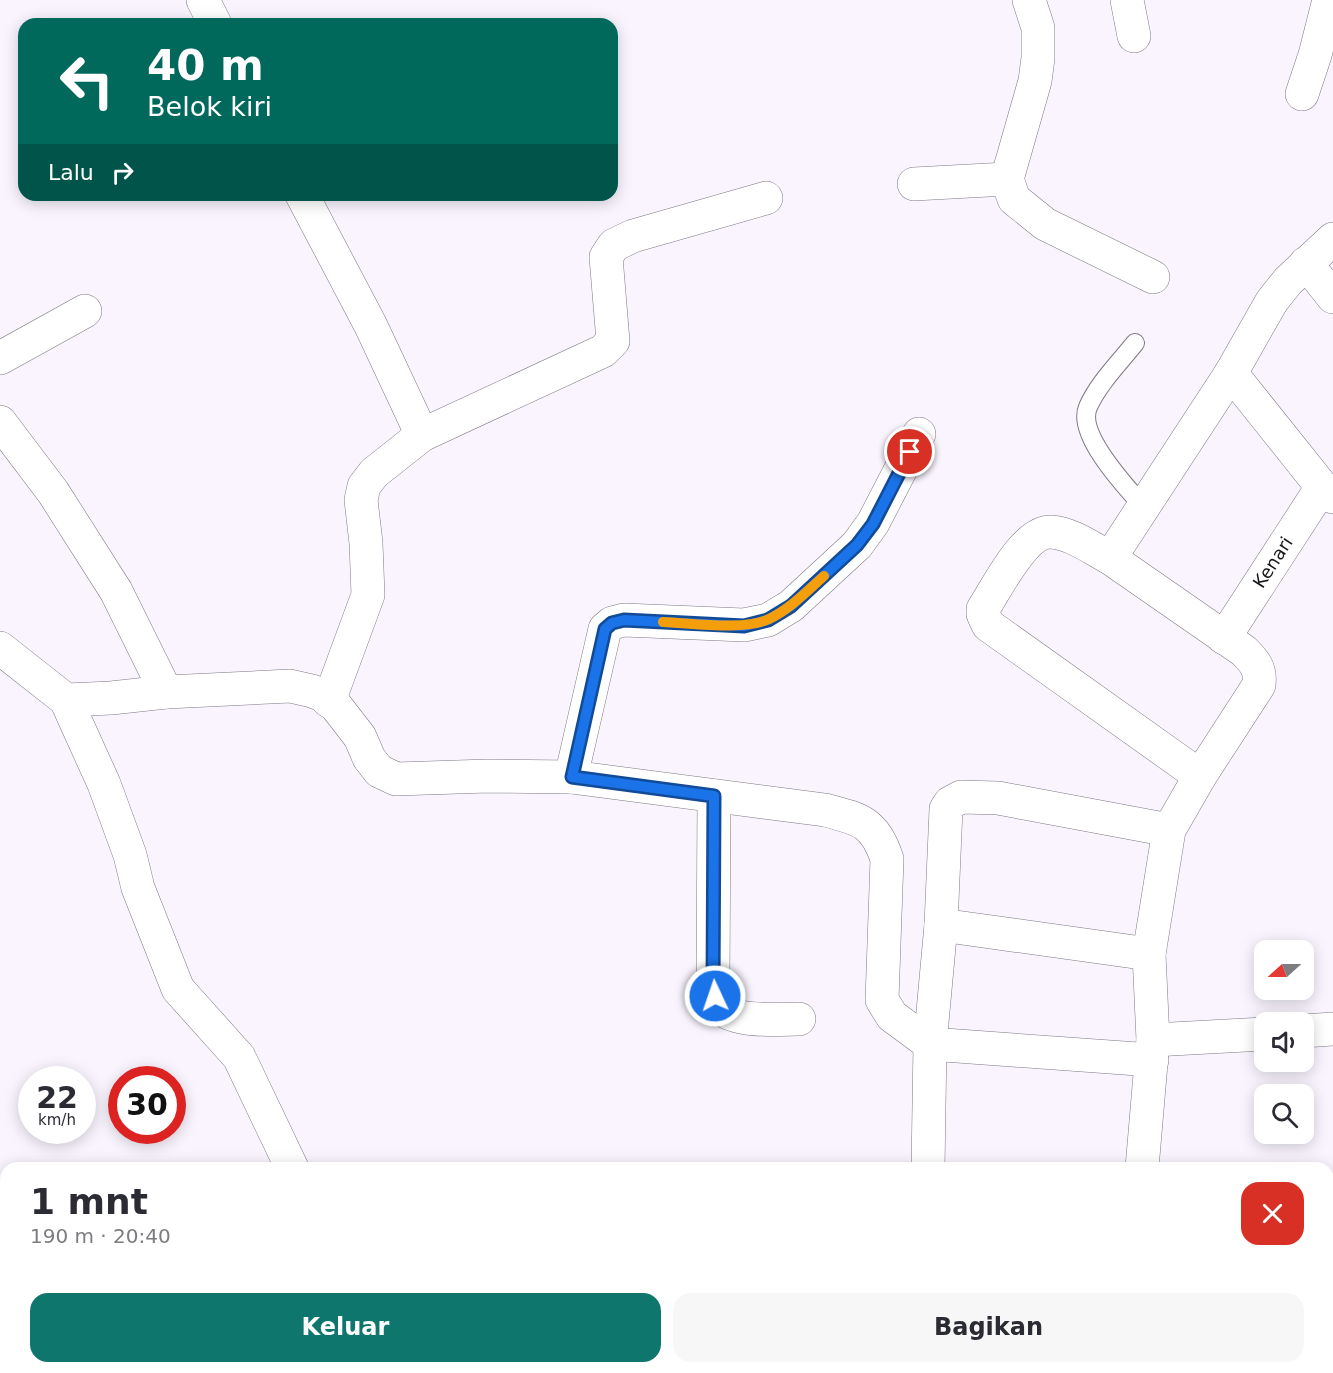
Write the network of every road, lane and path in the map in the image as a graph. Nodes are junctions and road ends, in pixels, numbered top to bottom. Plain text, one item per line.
1 (203, 0) edge
2 (1029, 0) edge
3 (1127, 0) edge
4 (1329, 0) edge
5 (213, 18) edge
6 (1134, 36) dead end
7 (1302, 94) dead end
8 (1007, 179) junction
9 (914, 184) dead end
10 (766, 198) dead end
11 (305, 201) edge
12 (1333, 239) edge
13 (1306, 263) junction
14 (1152, 277) dead end
15 (1333, 297) edge
16 (85, 311) dead end
17 (1135, 343) dead end
18 (0, 358) edge
19 (1231, 373) junction
20 (0, 422) edge
21 (919, 434) dead end
22 (422, 435) junction
23 (1328, 492) edge
24 (1143, 506) junction
25 (1110, 558) junction
26 (1224, 638) junction
27 (0, 648) edge
28 (166, 692) junction
29 (66, 700) junction
30 (329, 701) junction
31 (1200, 776) junction
32 (572, 777) junction
33 (714, 796) junction
34 (1169, 830) junction
35 (940, 926) junction
36 (1149, 954) junction
37 (799, 1019) dead end
38 (1333, 1029) edge
39 (1314, 1030) edge
40 (1254, 1035) edge
41 (930, 1044) junction
42 (1152, 1050) junction
43 (289, 1162) edge
44 (928, 1162) edge
45 (1143, 1162) edge

1 - 5 street
2 - 8 street
3 - 6 street
4 - 7 street
8 - 9 street
8 - 14 street
10 - 22 street
11 - 22 street
12 - 13 street
13 - 15 street
13 - 19 street
16 - 18 street
17 - 24 lane
19 - 23 street
19 - 24 street
20 - 28 street
21 - 32 street
22 - 30 street
23 - 26 street, Kenari
24 - 25 street
25 - 26 street
25 - 31 street
26 - 31 street
27 - 29 street
28 - 29 street
28 - 30 street
29 - 43 street
30 - 32 street
31 - 34 street
32 - 33 street
33 - 37 street
33 - 41 street
34 - 35 street
34 - 36 street
35 - 36 street
35 - 41 street
36 - 42 street
38 - 39 street
40 - 42 street
41 - 42 street
41 - 44 street
42 - 45 street

